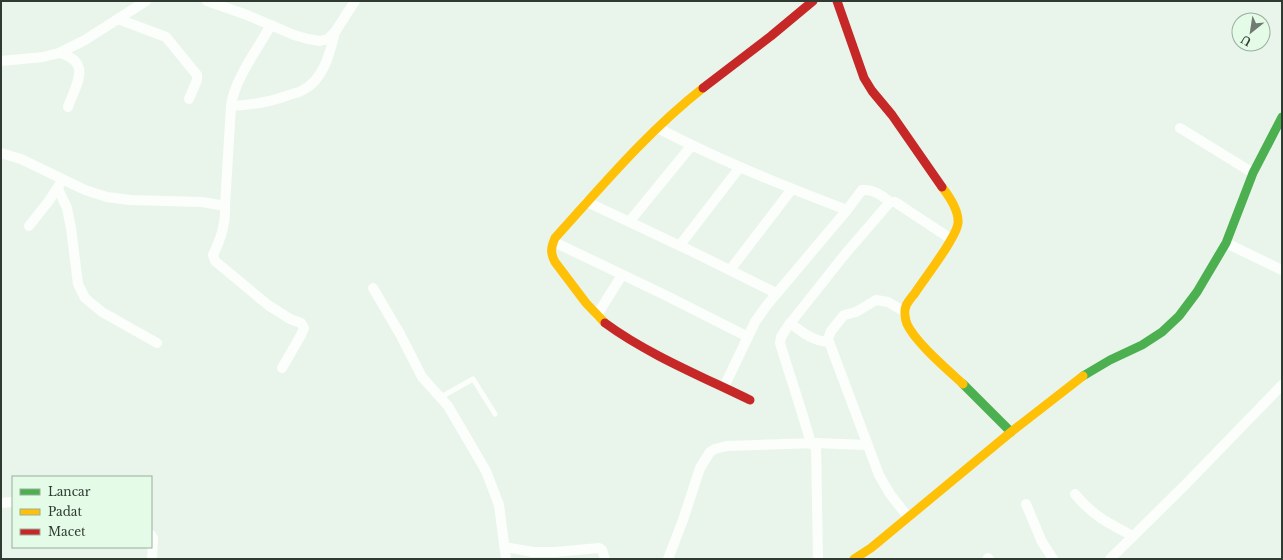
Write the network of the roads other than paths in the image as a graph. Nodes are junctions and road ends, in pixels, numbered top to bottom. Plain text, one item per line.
1 (146, 1) edge
2 (207, 1) edge
3 (355, 1) edge
4 (813, 1) edge
5 (837, 1) edge
6 (118, 19) junction
7 (271, 25) junction
8 (335, 32) junction
9 (59, 53) junction
10 (1, 61) edge
11 (189, 99) dead end
12 (231, 106) junction
13 (68, 107) dead end
14 (1282, 118) edge
15 (658, 128) junction
16 (1180, 128) dead end
17 (692, 145) junction
18 (2, 157) edge
19 (740, 167) junction
20 (1253, 174) junction
21 (63, 179) junction
22 (58, 189) junction
23 (792, 189) junction
24 (587, 202) junction
25 (890, 202) junction
26 (226, 206) junction
27 (847, 210) junction
28 (629, 222) junction
29 (29, 226) dead end
30 (951, 239) junction
31 (554, 242) junction
32 (1226, 243) junction
33 (680, 245) junction
34 (730, 270) junction
35 (1282, 270) edge
36 (622, 275) junction
37 (373, 288) dead end
38 (776, 293) junction
39 (905, 312) junction
40 (597, 315) junction
41 (790, 323) junction
42 (748, 337) junction
43 (828, 342) junction
44 (157, 343) dead end
45 (282, 368) dead end
46 (1282, 385) edge
47 (724, 387) junction
48 (441, 397) junction
49 (750, 400) dead end
50 (495, 414) dead end
51 (1012, 432) junction
52 (814, 444) junction
53 (867, 445) junction
54 (1075, 494) dead end
55 (12, 502) edge
56 (1, 503) edge
57 (1026, 504) dead end
58 (908, 517) junction
59 (152, 536) edge
60 (1133, 536) junction
61 (505, 547) junction
62 (152, 559) edge
63 (506, 559) edge
64 (605, 559) edge
65 (668, 559) edge
66 (818, 559) edge
67 (854, 559) edge
68 (1053, 559) edge
69 (1110, 559) edge

1 - 6 street
2 - 7 street
3 - 8 street
4 - 15 street
5 - 30 street
6 - 9 street
6 - 11 street
7 - 8 street
7 - 12 street
8 - 12 street
9 - 10 street
9 - 13 street
12 - 26 street
14 - 20 street
15 - 17 street
15 - 24 street
16 - 20 street
17 - 19 street
17 - 28 street
18 - 21 street
19 - 23 street
19 - 33 street
20 - 32 street
21 - 22 street
21 - 26 street
22 - 29 street
22 - 44 street
23 - 27 street
23 - 34 street
24 - 28 street
24 - 31 street
25 - 27 street
25 - 30 street
25 - 41 street
26 - 45 street
27 - 38 street
28 - 33 street
30 - 39 street
31 - 36 street
31 - 40 street
32 - 35 street
32 - 51 street
33 - 34 street
34 - 38 street
36 - 40 street
36 - 42 street
37 - 48 street
38 - 42 street
39 - 43 street
39 - 51 street
40 - 47 street
41 - 43 street
41 - 52 street
42 - 47 street
43 - 53 street
46 - 60 street
47 - 49 street
48 - 50 lane
48 - 61 street
51 - 58 street
52 - 53 street
52 - 65 street
52 - 66 street
53 - 58 street
54 - 60 street
55 - 56 street
57 - 68 street
58 - 67 street
59 - 62 street
60 - 69 street
61 - 63 street
61 - 64 street

